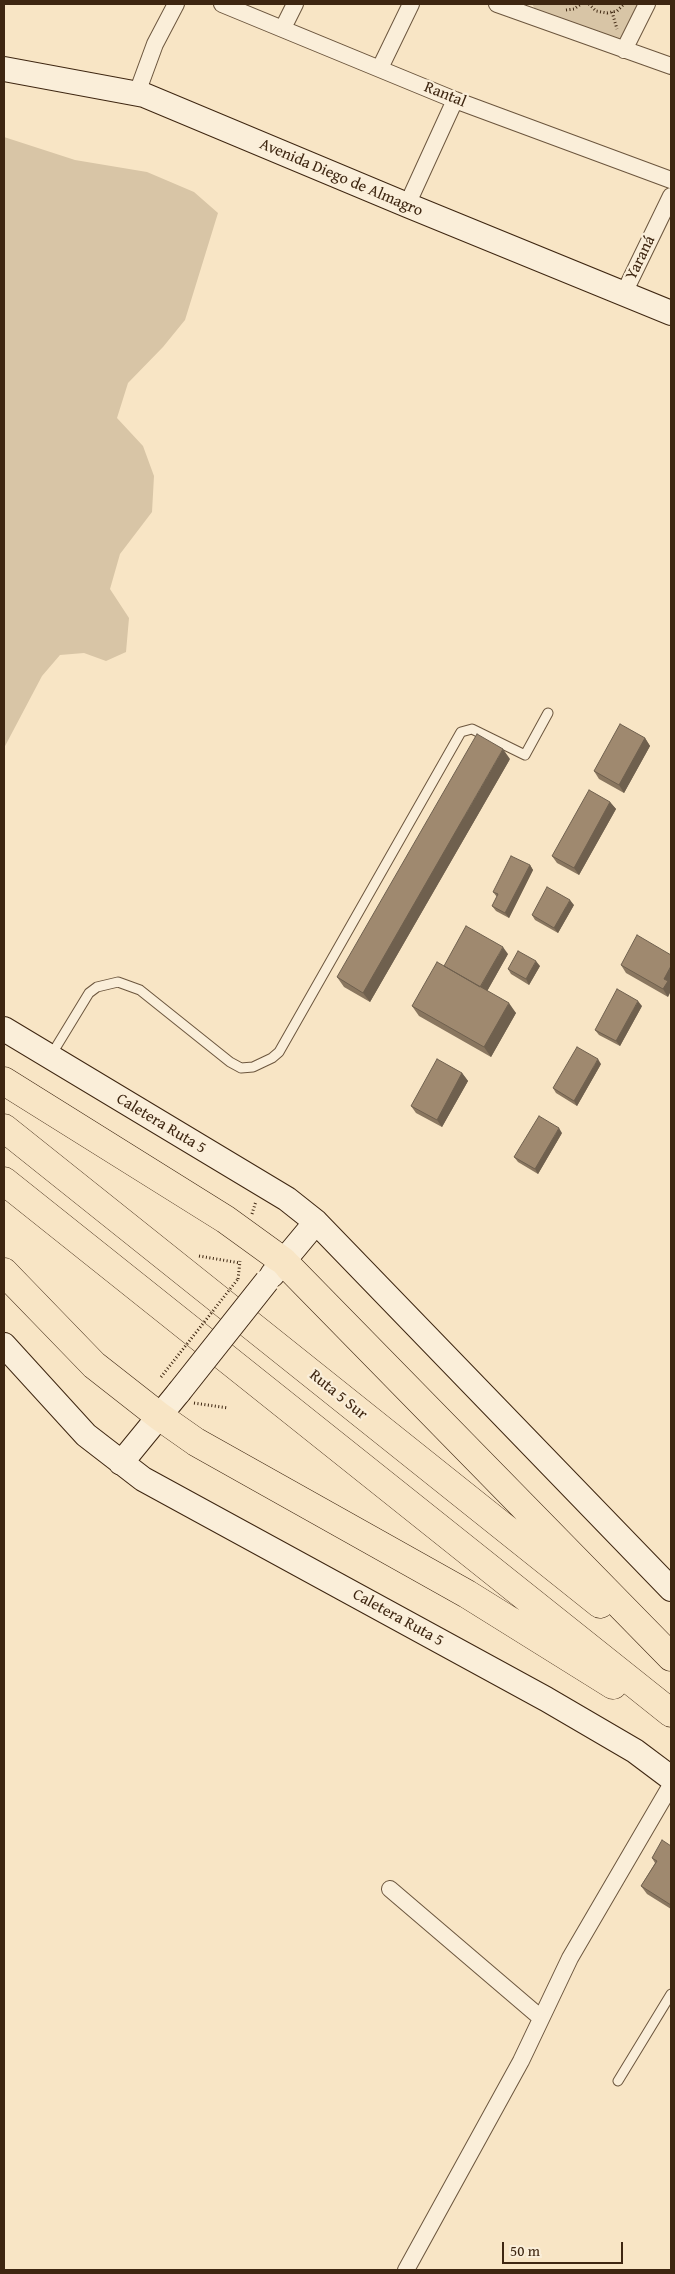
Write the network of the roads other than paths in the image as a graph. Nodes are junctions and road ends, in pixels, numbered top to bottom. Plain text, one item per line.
1 (176, 4) edge
2 (222, 4) edge
3 (295, 4) edge
4 (412, 4) edge
5 (497, 4) edge
6 (647, 4) edge
7 (522, 7) edge
8 (283, 28) junction
9 (624, 50) junction
10 (671, 66) edge
11 (380, 68) junction
12 (4, 69) edge
13 (137, 93) junction
14 (454, 100) junction
15 (671, 180) edge
16 (671, 196) edge
17 (407, 205) junction
18 (624, 293) junction
19 (671, 312) edge
20 (548, 713) dead end
21 (4, 1029) edge
22 (50, 1057) junction
23 (4, 1081) edge
24 (4, 1128) edge
25 (4, 1181) edge
26 (316, 1222) junction
27 (275, 1271) junction
28 (4, 1272) edge
29 (4, 1345) edge
30 (159, 1416) junction
31 (121, 1463) junction
32 (671, 1589) edge
33 (671, 1656) edge
34 (671, 1662) edge
35 (671, 1713) edge
36 (671, 1722) edge
37 (671, 1778) edge
38 (671, 1785) edge
39 (390, 1889) dead end
40 (671, 1994) edge
41 (540, 2018) junction
42 (618, 2081) dead end
43 (406, 2270) edge

1 - 13 street
2 - 8 street, Rantal
3 - 8 street
4 - 11 street
5 - 7 street
6 - 9 street
7 - 9 street
8 - 11 street, Rantal
9 - 10 street
11 - 14 street, Rantal
12 - 13 street, Avenida Diego de Almagro
13 - 17 street, Avenida Diego de Almagro
14 - 15 street, Rantal
14 - 17 street
16 - 18 street, Yaraná
17 - 18 street, Avenida Diego de Almagro
18 - 19 street, Avenida Diego de Almagro
20 - 22 lane
21 - 22 street, Caletera Ruta 5
22 - 26 street, Caletera Ruta 5
23 - 27 highway
24 - 34 highway, Ruta 5 Sur
25 - 35 highway
26 - 27 street
26 - 32 street, Caletera Ruta 5
27 - 30 street, bridge
27 - 33 highway
28 - 30 highway
29 - 31 street, Caletera Ruta 5
30 - 31 street
30 - 36 highway
31 - 37 street, Caletera Ruta 5
38 - 41 street
39 - 41 street
40 - 42 lane
41 - 43 street

